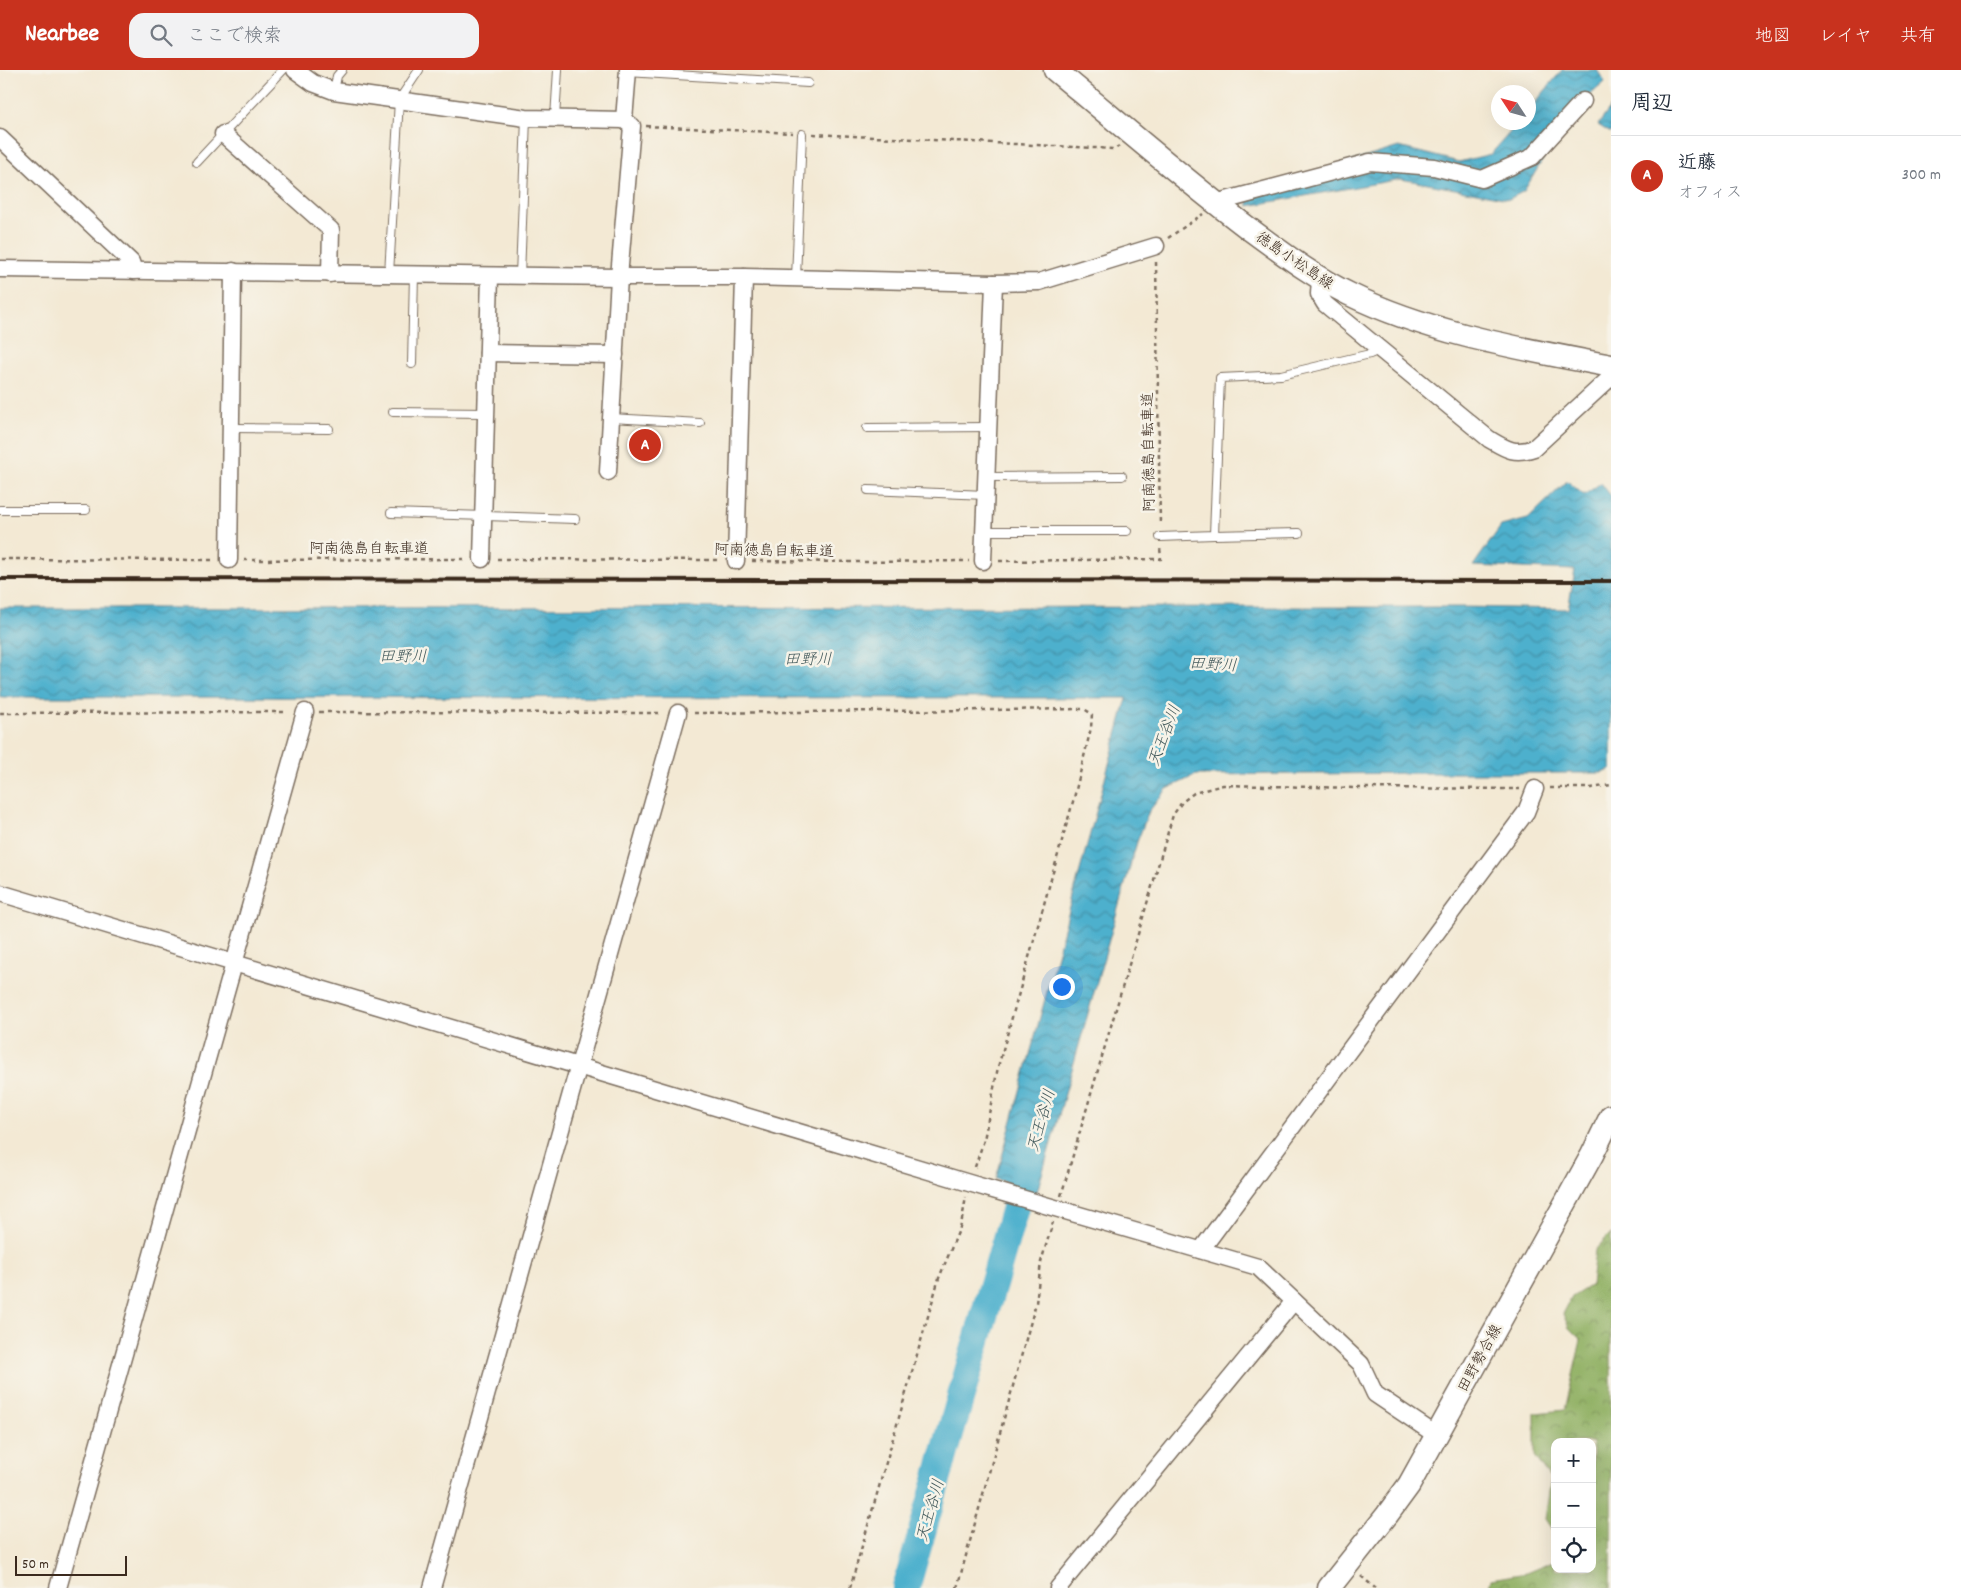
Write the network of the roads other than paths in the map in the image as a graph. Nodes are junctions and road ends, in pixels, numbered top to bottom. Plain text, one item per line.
1 (283, 70) edge
2 (294, 70) edge
3 (342, 70) edge
4 (419, 70) edge
5 (558, 70) edge
6 (1055, 70) edge
7 (628, 71) edge
8 (808, 83) dead end
9 (334, 91) junction
10 (399, 100) junction
11 (1583, 101) dead end
12 (526, 118) junction
13 (555, 118) junction
14 (628, 123) junction
15 (223, 134) junction
16 (802, 134) road end
17 (0, 138) edge
18 (198, 162) dead end
19 (1215, 203) junction
20 (1156, 246) road end
21 (0, 269) edge
22 (134, 271) junction
23 (233, 271) junction
24 (330, 274) junction
25 (389, 274) junction
26 (414, 274) junction
27 (490, 276) junction
28 (520, 276) junction
29 (619, 277) junction
30 (744, 277) junction
31 (796, 278) junction
32 (1320, 279) junction
33 (994, 283) junction
34 (1380, 350) junction
35 (488, 353) junction
36 (615, 355) junction
37 (412, 364) dead end
38 (1611, 366) edge
39 (1611, 377) edge
40 (393, 412) dead end
41 (486, 413) junction
42 (612, 418) junction
43 (700, 422) dead end
44 (231, 428) junction
45 (867, 428) dead end
46 (988, 428) junction
47 (329, 429) dead end
48 (608, 472) dead end
49 (1122, 476) dead end
50 (986, 477) junction
51 (868, 490) dead end
52 (986, 495) junction
53 (0, 510) edge
54 (86, 510) dead end
55 (391, 513) dead end
56 (483, 514) junction
57 (575, 518) dead end
58 (984, 531) junction
59 (1127, 531) dead end
60 (1298, 533) dead end
61 (1214, 535) junction
62 (1160, 537) road end
63 (482, 559) road end
64 (230, 560) road end
65 (736, 560) road end
66 (983, 561) road end
67 (305, 712) road end
68 (678, 713) road end
69 (1535, 788) road end
70 (0, 894) edge
71 (234, 963) junction
72 (580, 1066) junction
73 (1611, 1116) edge
74 (1201, 1250) junction
75 (1294, 1301) junction
76 (1436, 1435) junction
77 (58, 1588) edge
78 (432, 1588) edge
79 (1058, 1588) edge
80 (1329, 1588) edge

1 - 15 lane
2 - 9 street
3 - 9 lane
4 - 10 lane
5 - 13 lane
6 - 19 main road, 徳島小松島線
7 - 8 lane
7 - 14 street
9 - 10 street
10 - 12 street
10 - 25 lane
11 - 19 street
12 - 13 street
12 - 28 lane
13 - 14 street
14 - 29 street
15 - 18 lane
15 - 24 street
16 - 31 lane
17 - 22 street
19 - 32 main road, 徳島小松島線
20 - 33 street
21 - 22 street
22 - 23 street
23 - 24 street
23 - 44 street
24 - 25 street
25 - 26 street
26 - 27 street
26 - 37 lane
27 - 28 street
27 - 35 street
28 - 29 street
29 - 30 street
29 - 36 street
30 - 31 street
30 - 65 street
31 - 33 street
32 - 34 street
32 - 38 main road, 徳島小松島線
33 - 46 street
34 - 39 street
34 - 61 lane
35 - 36 street
35 - 41 street
36 - 42 street
40 - 41 lane
41 - 56 street
42 - 43 lane
42 - 48 street
44 - 47 lane
44 - 64 street
45 - 46 lane
46 - 50 street
49 - 50 lane
50 - 52 street
51 - 52 lane
52 - 58 street
53 - 54 lane
55 - 56 lane
56 - 57 lane
56 - 63 street
58 - 59 lane
58 - 66 street
60 - 61 lane
61 - 62 lane
67 - 71 street
68 - 72 street
69 - 74 street
70 - 71 street
71 - 72 street
71 - 77 street
72 - 74 street
72 - 78 street
73 - 76 main road, 田野勢合線
74 - 75 street
75 - 76 street
75 - 79 street
76 - 80 main road, 田野勢合線

